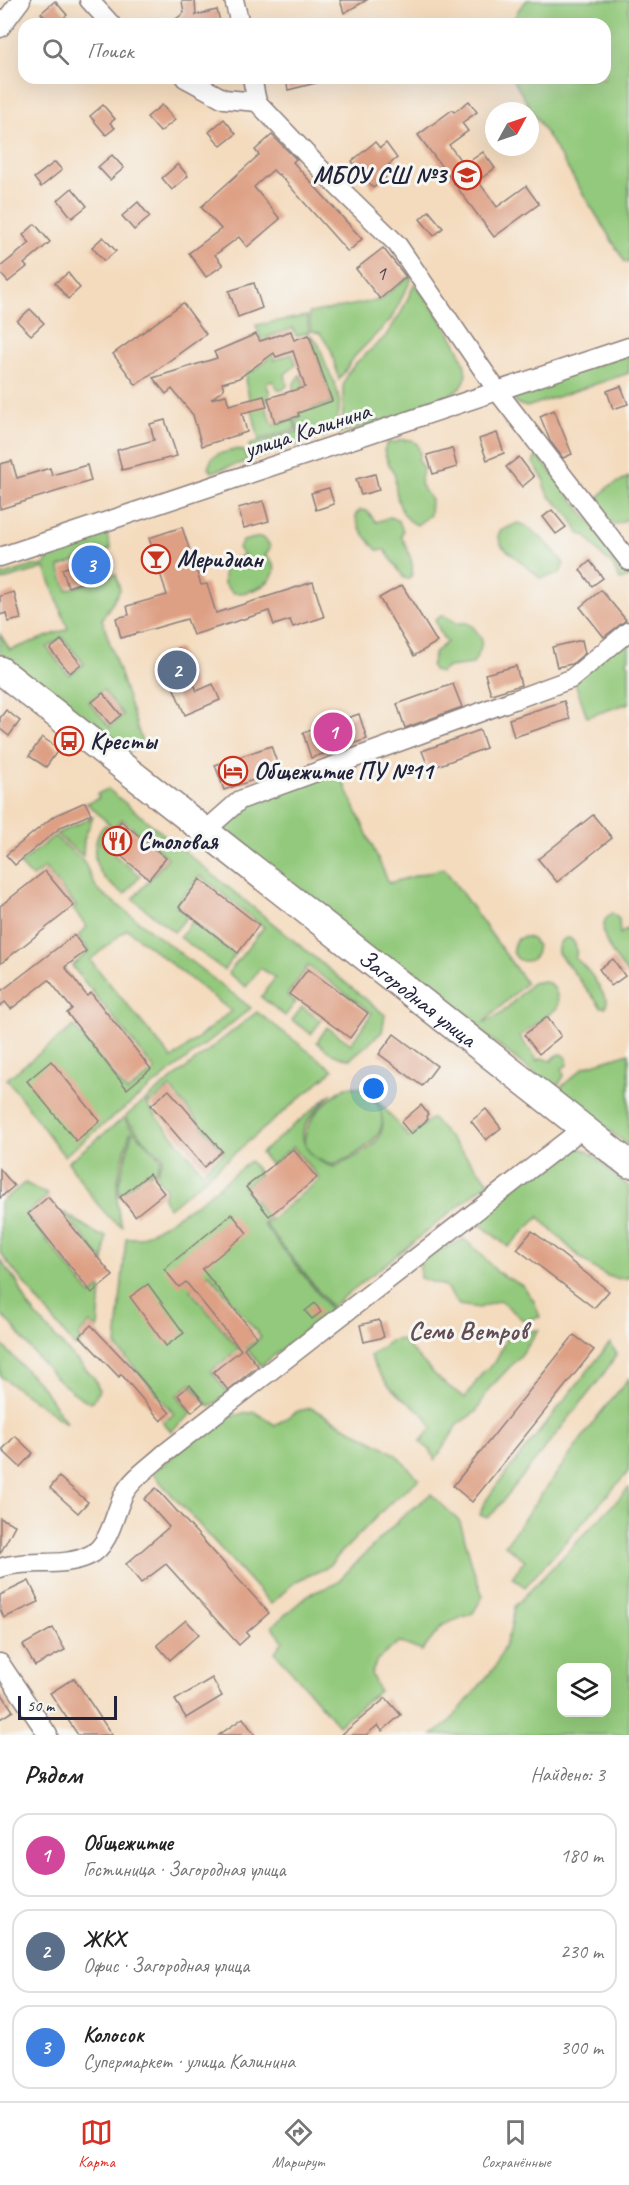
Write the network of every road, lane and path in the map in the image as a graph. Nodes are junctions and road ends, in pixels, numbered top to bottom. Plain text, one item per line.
1 (21, 0) edge
2 (89, 0) edge
3 (238, 2) edge
4 (106, 18) edge
5 (239, 18) edge
6 (0, 28) edge
7 (196, 84) edge
8 (253, 84) edge
9 (257, 102) junction
10 (629, 347) edge
11 (498, 392) junction
12 (0, 557) edge
13 (629, 561) edge
14 (629, 631) edge
15 (0, 670) edge
16 (205, 831) junction
17 (583, 1128) junction
18 (629, 1164) edge
19 (0, 1568) edge
20 (0, 1663) edge
21 (48, 1735) edge

1 - 6 street
2 - 4 street
3 - 5 street
7 - 9 street
8 - 9 street
9 - 11 street
10 - 11 street, улица Калинина
11 - 12 street, улица Калинина
11 - 13 street
14 - 16 street
15 - 16 highway, Загородная улица
16 - 17 highway, Загородная улица
17 - 18 highway, Загородная улица
17 - 19 street
20 - 21 street

